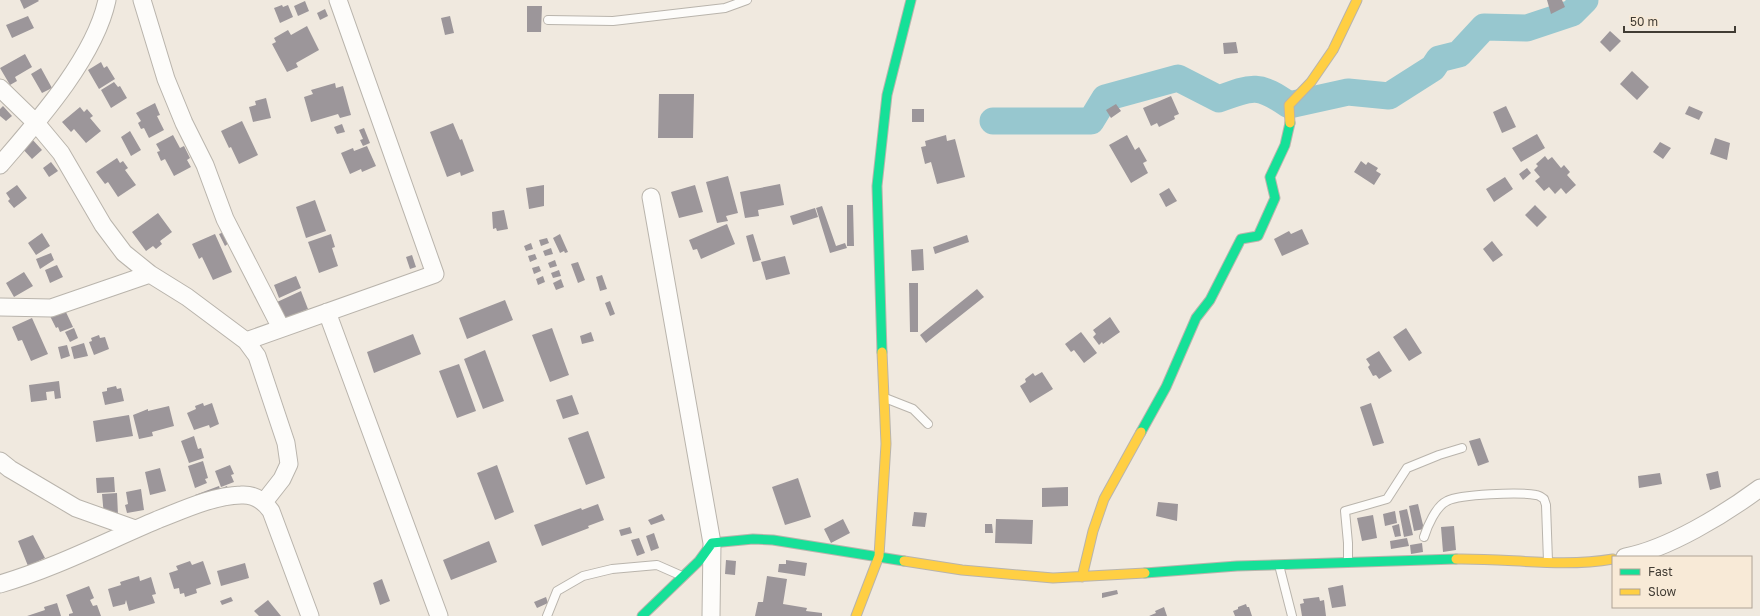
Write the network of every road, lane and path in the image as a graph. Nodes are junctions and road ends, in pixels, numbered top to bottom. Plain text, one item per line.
1 (107, 0) edge
2 (142, 0) edge
3 (338, 0) edge
4 (747, 0) edge
5 (911, 0) edge
6 (1358, 0) edge
7 (548, 20) dead end
8 (0, 88) edge
9 (36, 123) junction
10 (0, 165) edge
11 (651, 197) dead end
12 (150, 274) junction
13 (0, 307) edge
14 (327, 312) junction
15 (281, 328) junction
16 (246, 341) junction
17 (885, 398) junction
18 (928, 424) dead end
19 (1462, 448) dead end
20 (0, 461) edge
21 (1760, 488) edge
22 (264, 502) junction
23 (135, 530) junction
24 (1424, 537) dead end
25 (712, 543) junction
26 (879, 556) junction
27 (1629, 556) edge
28 (1612, 559) edge
29 (1348, 562) junction
30 (1548, 562) junction
31 (1279, 565) junction
32 (684, 576) junction
33 (1082, 577) junction
34 (0, 584) edge
35 (310, 616) edge
36 (439, 616) edge
37 (547, 616) edge
38 (642, 616) edge
39 (712, 616) edge
40 (856, 616) edge
41 (1292, 616) edge

1 - 9 street
2 - 15 street
3 - 14 street
4 - 7 lane
5 - 17 street
6 - 33 street
8 - 9 street
9 - 10 street
9 - 12 street
11 - 25 street
12 - 13 street
12 - 16 street
14 - 15 street
14 - 36 street
15 - 16 street
16 - 22 street
17 - 18 lane
17 - 26 street
19 - 29 lane
20 - 23 street
21 - 27 street
22 - 23 street
22 - 35 street
23 - 34 street
24 - 30 lane
25 - 26 street
25 - 32 street
25 - 39 street
26 - 33 street
26 - 40 street
28 - 30 street
29 - 30 street
29 - 31 street
31 - 33 street
31 - 41 lane
32 - 37 lane
32 - 38 street

